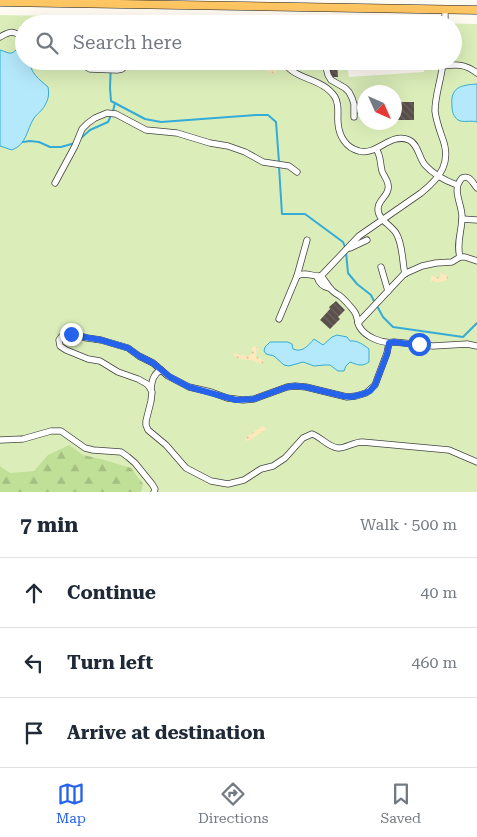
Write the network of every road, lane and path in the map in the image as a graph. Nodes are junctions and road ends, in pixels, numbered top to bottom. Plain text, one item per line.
1 (0, 2) edge
2 (445, 10) junction
3 (477, 10) edge
4 (445, 15) edge
5 (15, 33) edge
6 (0, 37) edge
7 (462, 65) edge
8 (289, 70) edge
9 (328, 70) edge
10 (442, 70) edge
11 (477, 73) edge
12 (354, 118) dead end
13 (376, 149) junction
14 (297, 172) dead end
15 (438, 176) junction
16 (55, 183) dead end
17 (457, 185) junction
18 (477, 188) edge
19 (462, 219) junction
20 (382, 220) junction
21 (477, 220) edge
22 (306, 240) dead end
23 (367, 240) dead end
24 (345, 250) junction
25 (460, 257) junction
26 (477, 261) edge
27 (381, 267) dead end
28 (405, 274) junction
29 (297, 276) junction
30 (319, 277) junction
31 (388, 291) junction
32 (279, 319) dead end
33 (358, 323) junction
34 (389, 343) junction
35 (477, 346) edge
36 (161, 370) junction
37 (151, 389) junction
38 (0, 440) edge
39 (477, 462) edge
40 (154, 492) edge

1 - 2 main road
2 - 3 main road
2 - 4 lane
5 - 6 lane
7 - 11 lane
8 - 13 lane
9 - 12 lane
10 - 15 lane
13 - 15 lane
13 - 20 lane
14 - 16 lane
15 - 17 lane
15 - 20 lane
17 - 18 lane
17 - 19 lane
19 - 21 lane
19 - 25 lane
20 - 24 lane
20 - 28 lane
22 - 29 lane
23 - 24 lane
24 - 30 lane
25 - 26 lane
25 - 28 lane
27 - 31 lane
28 - 31 lane
29 - 30 lane
29 - 32 lane
30 - 33 lane
31 - 33 lane
33 - 34 lane
34 - 35 lane
34 - 36 lane
36 - 37 lane
36 - 37 lane
37 - 39 lane
38 - 40 lane

